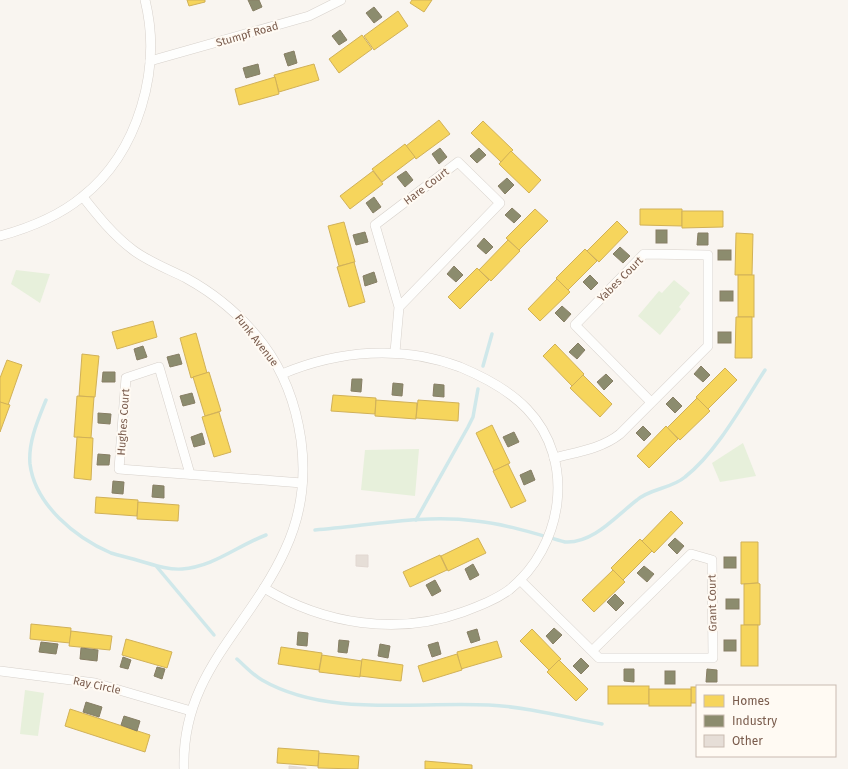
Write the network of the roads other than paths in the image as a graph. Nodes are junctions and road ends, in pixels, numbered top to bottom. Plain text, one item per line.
1 (145, 0) edge
2 (341, 0) edge
3 (150, 61) junction
4 (82, 197) junction
5 (0, 236) edge
6 (399, 307) junction
7 (395, 352) junction
8 (282, 374) junction
9 (651, 402) junction
10 (554, 458) junction
11 (190, 474) junction
12 (302, 483) junction
13 (520, 580) junction
14 (264, 588) junction
15 (592, 651) junction
16 (0, 670) edge
17 (191, 711) junction
18 (184, 769) edge

1 - 3 street
2 - 3 street, Stumpf Road
3 - 4 street
4 - 5 street
4 - 8 street, Funk Avenue
6 - 6 street, Hare Court
6 - 7 street, Hare Court
7 - 8 street
7 - 10 street
8 - 12 street, Funk Avenue
9 - 9 street, Yabes Court
9 - 10 street, Yabes Court
10 - 13 street
11 - 11 street, Hughes Court
11 - 12 street, Hughes Court
12 - 14 street, Funk Avenue
13 - 14 street
13 - 15 street, Grant Court
14 - 17 street, Funk Avenue
15 - 15 street, Grant Court
16 - 17 street, Ray Circle
17 - 18 street, Funk Avenue

